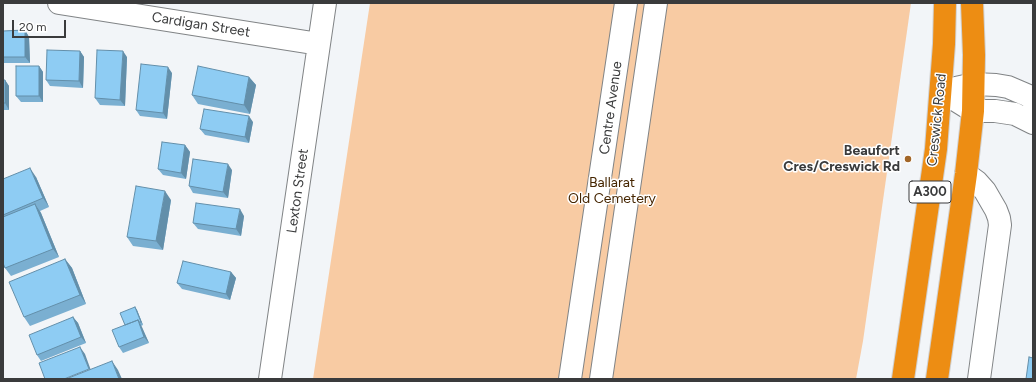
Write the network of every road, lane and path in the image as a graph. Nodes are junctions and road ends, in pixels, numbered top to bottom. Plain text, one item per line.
1 (59, 3) edge
2 (325, 3) edge
3 (626, 3) edge
4 (656, 3) edge
5 (944, 3) edge
6 (972, 3) edge
7 (319, 44) junction
8 (974, 84) junction
9 (941, 91) junction
10 (1033, 100) edge
11 (973, 111) junction
12 (1033, 123) edge
13 (966, 174) junction
14 (270, 379) edge
15 (570, 379) edge
16 (601, 379) edge
17 (904, 379) edge
18 (937, 379) edge
19 (979, 379) edge

1 - 7 street, Cardigan Street
2 - 7 street, Lexton Street
3 - 15 street, Centre Avenue
4 - 16 street, Centre Avenue
5 - 9 highway, Creswick Road / A300
6 - 8 highway, A300
7 - 14 street, Lexton Street
8 - 9 street
8 - 10 street
8 - 11 highway, A300
9 - 11 street
9 - 17 highway, Creswick Road / A300
11 - 12 street
11 - 13 highway, A300
13 - 18 highway, A300
13 - 19 street

